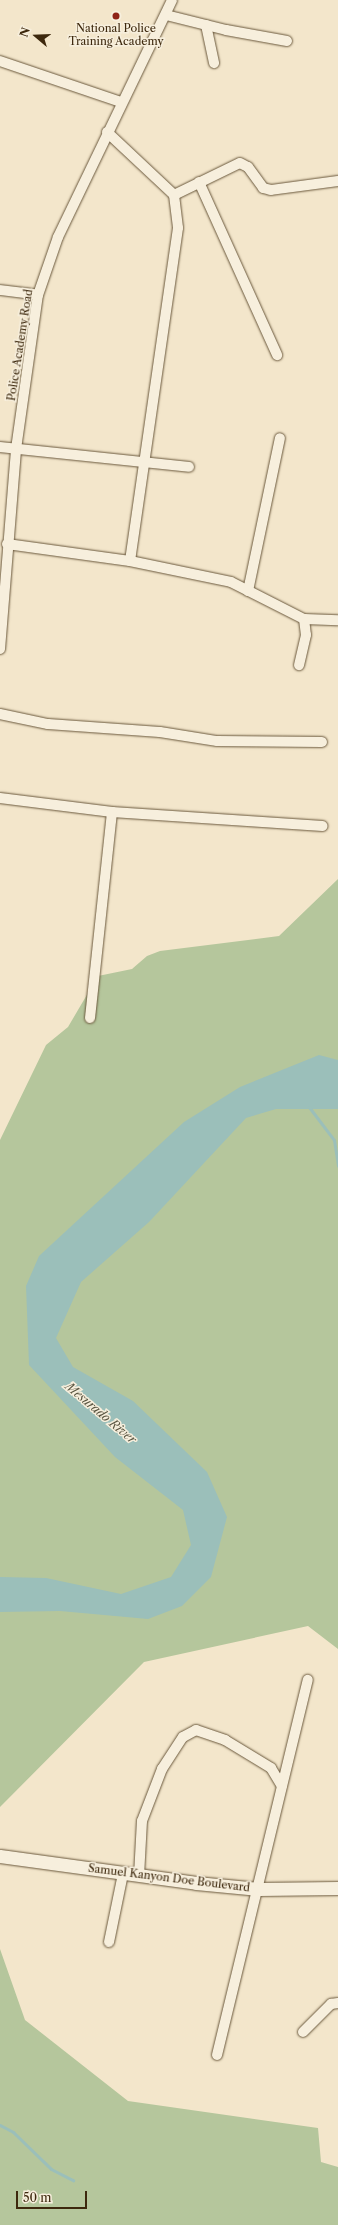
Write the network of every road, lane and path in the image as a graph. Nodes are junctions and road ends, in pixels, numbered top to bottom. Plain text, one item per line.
1 (172, 0) edge
2 (166, 15) junction
3 (206, 25) junction
4 (287, 42) dead end
5 (0, 61) edge
6 (214, 63) dead end
7 (121, 102) junction
8 (107, 132) junction
9 (338, 181) edge
10 (199, 182) junction
11 (174, 195) junction
12 (0, 290) edge
13 (38, 295) junction
14 (278, 355) dead end
15 (280, 438) dead end
16 (0, 447) edge
17 (16, 449) junction
18 (145, 464) junction
19 (189, 467) dead end
20 (6, 544) junction
21 (130, 561) junction
22 (248, 591) junction
23 (304, 619) junction
24 (338, 620) edge
25 (1, 632) edge
26 (0, 649) edge
27 (299, 665) dead end
28 (0, 714) edge
29 (322, 742) dead end
30 (0, 798) edge
31 (112, 812) junction
32 (323, 826) dead end
33 (90, 1018) dead end
34 (308, 1680) dead end
35 (282, 1786) junction
36 (0, 1856) edge
37 (123, 1874) junction
38 (139, 1876) junction
39 (338, 1888) edge
40 (259, 1889) junction
41 (109, 1942) dead end
42 (338, 2003) edge
43 (303, 2032) dead end
44 (217, 2055) dead end

1 - 2 street, Police Academy Road
2 - 3 street
2 - 7 street, Police Academy Road
3 - 4 street
3 - 6 street
5 - 7 street
7 - 8 street, Police Academy Road
8 - 11 street
8 - 13 street, Police Academy Road
9 - 10 street
10 - 11 street
10 - 14 street
11 - 18 street
12 - 13 street
13 - 17 street, Police Academy Road
15 - 22 street
16 - 17 street
17 - 18 street
17 - 20 street, Police Academy Road
18 - 19 street
18 - 21 street
20 - 21 street
20 - 25 street, Police Academy Road
21 - 22 street
22 - 23 street
23 - 24 street
23 - 27 street
25 - 26 street, Police Academy Road
28 - 29 street
30 - 31 street
31 - 32 street
31 - 33 street
34 - 35 street
35 - 38 street
35 - 40 street
36 - 37 street, Samuel Kanyon Doe Boulevard
37 - 38 street, Samuel Kanyon Doe Boulevard
37 - 41 street
38 - 40 street, Samuel Kanyon Doe Boulevard
39 - 40 street, Samuel Kanyon Doe Boulevard
40 - 44 street
42 - 43 street

